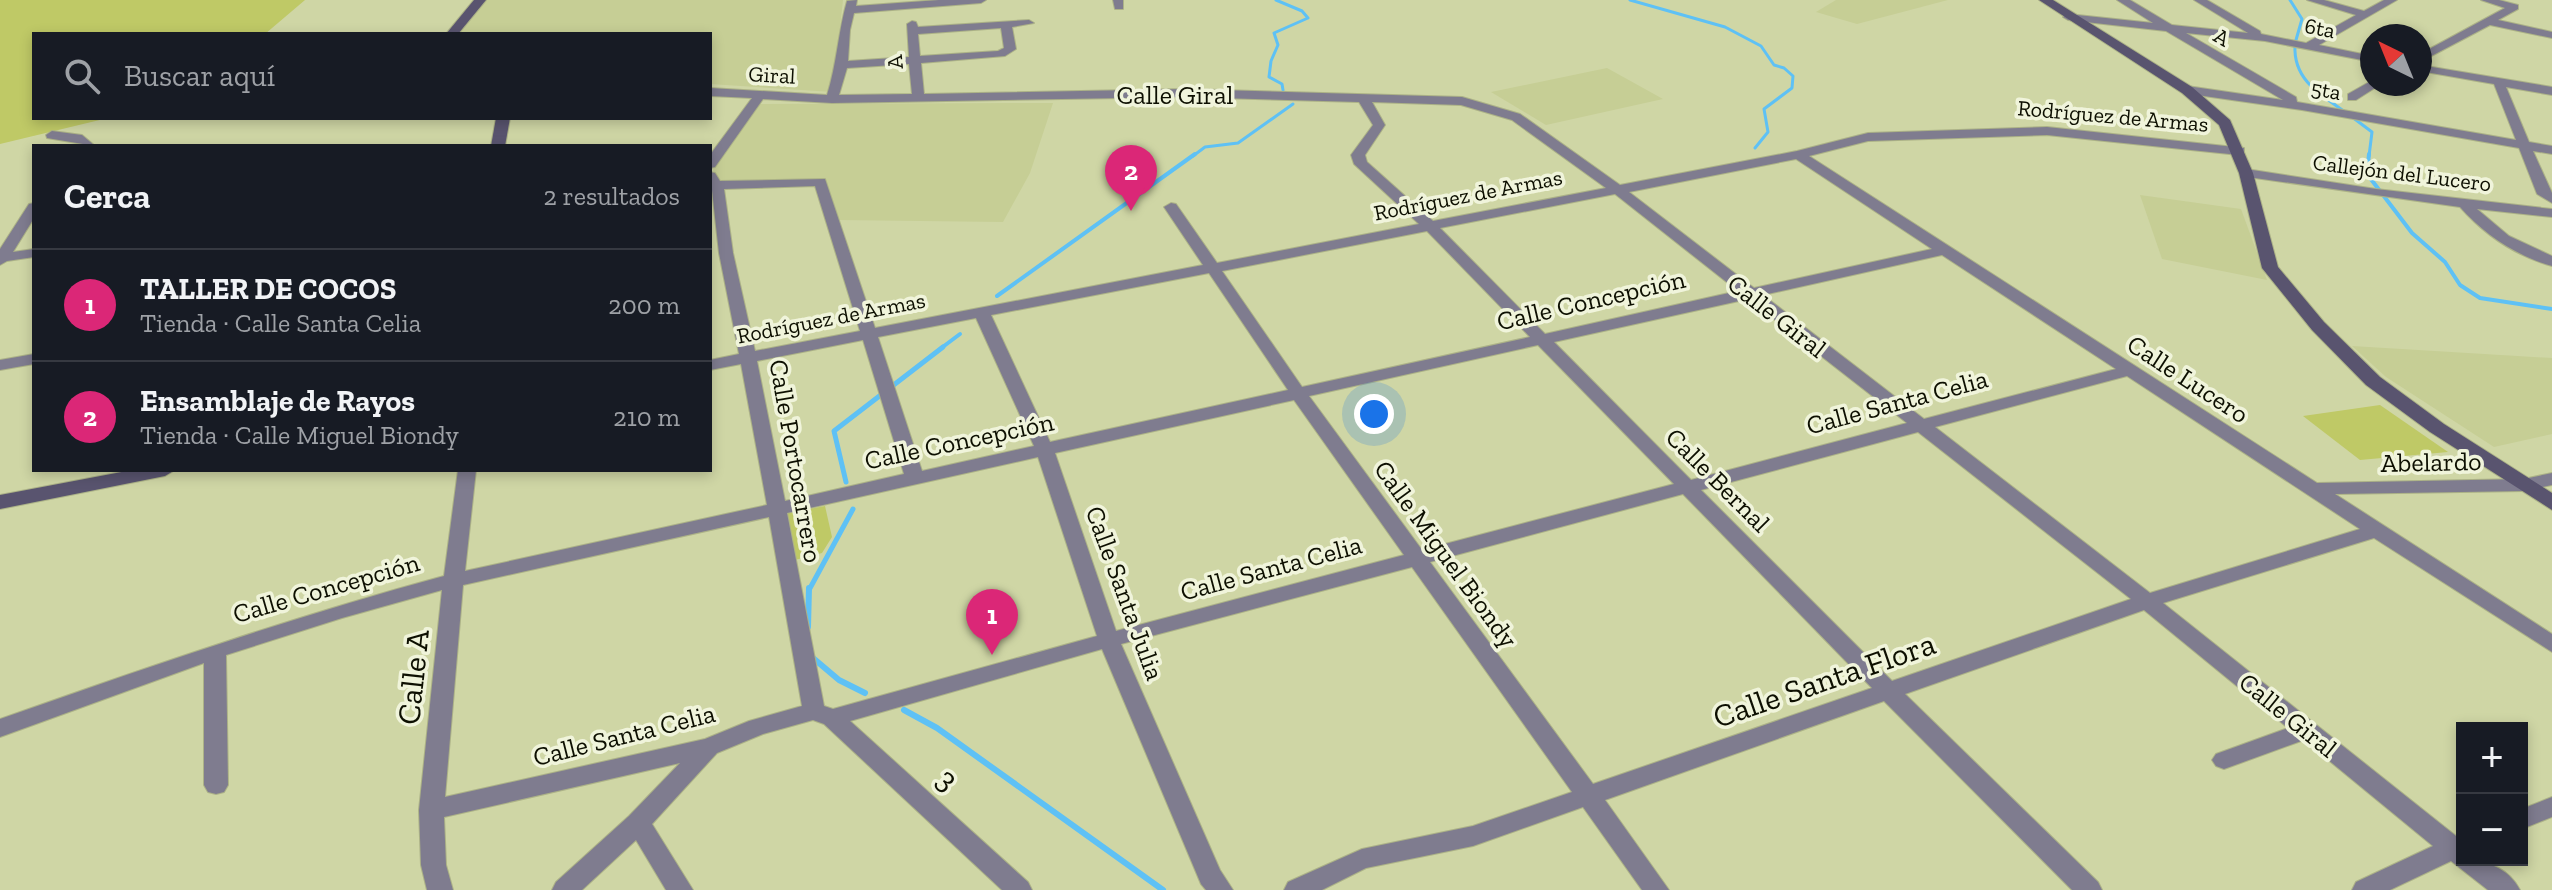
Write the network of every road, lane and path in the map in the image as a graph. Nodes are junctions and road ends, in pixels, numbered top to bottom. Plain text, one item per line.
1 (480, 0) edge
2 (981, 0) edge
3 (2045, 0) edge
4 (2122, 0) edge
5 (2199, 0) edge
6 (2312, 0) edge
7 (2392, 0) edge
8 (2486, 0) edge
9 (851, 5) edge
10 (2364, 14) junction
11 (2068, 17) junction
12 (2491, 22) junction
13 (1029, 23) dead end
14 (1006, 24) junction
15 (2166, 27) junction
16 (453, 32) edge
17 (2552, 35) edge
18 (2265, 38) junction
19 (2307, 47) junction
20 (2432, 53) edge
21 (2360, 57) edge
22 (915, 60) junction
23 (842, 65) junction
24 (2432, 70) edge
25 (2499, 83) junction
26 (2187, 90) junction
27 (2552, 91) edge
28 (712, 92) edge
29 (2360, 92) edge
30 (760, 95) junction
31 (918, 97) junction
32 (2352, 97) dead end
33 (832, 99) junction
34 (1364, 99) junction
35 (2302, 106) junction
36 (503, 120) edge
37 (52, 135) dead end
38 (87, 144) edge
39 (498, 144) edge
40 (2524, 145) junction
41 (2552, 150) edge
42 (2239, 151) junction
43 (1798, 155) junction
44 (712, 161) edge
45 (2246, 173) junction
46 (713, 180) edge
47 (1618, 190) junction
48 (2552, 199) edge
49 (2464, 203) junction
50 (1171, 207) dead end
51 (32, 210) edge
52 (2552, 213) edge
53 (1431, 227) junction
54 (717, 243) edge
55 (1941, 251) junction
56 (32, 253) edge
57 (1, 259) edge
58 (2552, 262) edge
59 (1215, 268) junction
60 (1748, 293) junction
61 (982, 313) junction
62 (870, 334) junction
63 (1541, 340) junction
64 (32, 359) edge
65 (750, 359) junction
66 (0, 365) edge
67 (712, 365) edge
68 (2126, 371) junction
69 (1298, 393) junction
70 (1917, 426) junction
71 (1045, 451) junction
72 (155, 472) edge
73 (467, 472) edge
74 (915, 479) junction
75 (2552, 479) edge
76 (2524, 485) junction
77 (1689, 487) junction
78 (2310, 489) junction
79 (0, 502) edge
80 (2552, 503) edge
81 (778, 509) junction
82 (2374, 531) junction
83 (1416, 558) junction
84 (455, 580) junction
85 (2147, 601) junction
86 (1109, 640) junction
87 (2552, 644) edge
88 (215, 651) junction
89 (1888, 691) junction
90 (823, 714) junction
91 (0, 728) edge
92 (2307, 730) junction
93 (709, 747) junction
94 (2224, 760) dead end
95 (216, 785) dead end
96 (1591, 797) junction
97 (2552, 807) edge
98 (431, 810) junction
99 (2528, 817) edge
100 (638, 823) junction
101 (2456, 847) edge
102 (2456, 854) edge
103 (2479, 866) edge
104 (440, 890) edge
105 (565, 890) edge
106 (680, 890) edge
107 (1019, 890) edge
108 (1220, 890) edge
109 (1297, 890) edge
110 (1656, 890) edge
111 (2089, 890) edge
112 (2365, 890) edge
113 (2507, 890) edge

1 - 16 main road
2 - 9 street
3 - 11 main road
4 - 15 street, A
5 - 18 street
6 - 10 street
7 - 10 street
8 - 12 street
9 - 23 street
10 - 19 street
11 - 15 street, 6ta
11 - 26 main road
12 - 17 street
12 - 20 street
13 - 14 street
14 - 22 street
14 - 22 street, A
15 - 18 street, 6ta
15 - 35 street, A
18 - 19 street, 6ta
19 - 21 street, 6ta
22 - 23 street
22 - 31 street, A
23 - 33 street
24 - 25 street
25 - 27 street
25 - 40 street
26 - 35 street, 5ta
26 - 42 main road
28 - 30 street, Giral
29 - 32 street
30 - 33 street, Giral
30 - 44 street
31 - 33 street, Calle Giral
31 - 34 street, Calle Giral
34 - 47 street, Calle Giral
34 - 53 street, Calle Bernal
35 - 40 street, 5ta
36 - 39 main road
37 - 38 street
40 - 41 street, 5ta
40 - 48 street
42 - 43 street, Rodríguez de Armas
42 - 45 main road
43 - 47 street, Rodríguez de Armas
43 - 55 street, Calle Lucero
45 - 49 street, Callejón del Lucero
45 - 76 main road
46 - 54 street, Calle Portocarrero
46 - 62 street
47 - 53 street, Rodríguez de Armas
47 - 60 street, Calle Giral
49 - 52 street, Callejón del Lucero
49 - 58 street
50 - 59 street, Calle Miguel Biondy
51 - 57 street
53 - 59 street, Rodríguez de Armas
53 - 63 street, Calle Bernal
54 - 65 street, Calle Portocarrero
55 - 60 street, Calle Concepción
55 - 68 street, Calle Lucero
56 - 57 street
59 - 61 street, Rodríguez de Armas
59 - 69 street, Calle Miguel Biondy
60 - 63 street, Calle Concepción
60 - 70 street, Calle Giral
61 - 62 street, Rodríguez de Armas
61 - 71 street, Calle Santa Julia
62 - 65 street, Rodríguez de Armas
62 - 74 street
63 - 69 street, Calle Concepción
63 - 77 street, Calle Bernal
64 - 66 street
65 - 67 street, Rodríguez de Armas
65 - 81 street, Calle Portocarrero
68 - 70 street, Calle Santa Celia
68 - 78 street, Calle Lucero
69 - 71 street, Calle Concepción
69 - 83 street, Calle Miguel Biondy
70 - 77 street, Calle Santa Celia
70 - 85 street, Calle Giral
71 - 74 street, Calle Concepción
71 - 86 street, Calle Santa Julia
72 - 79 main road
73 - 84 street, Calle A
74 - 81 street, Calle Concepción
75 - 76 street, Abelardo
76 - 78 street, Abelardo
76 - 80 main road
77 - 83 street, Calle Santa Celia
77 - 89 street, Calle Bernal
78 - 82 street, Calle Lucero
81 - 84 street, Calle Concepción
81 - 90 street, Calle Portocarrero
82 - 85 street, Calle Santa Flora
82 - 87 street, Calle Lucero
83 - 86 street, Calle Santa Celia
83 - 96 street, Calle Miguel Biondy
84 - 88 street, Calle Concepción
84 - 98 street, Calle A
85 - 89 street, Calle Santa Flora
85 - 92 street, Calle Giral
86 - 90 street, Calle Santa Celia
86 - 108 street, Calle Santa Julia
88 - 91 street, Calle Concepción
88 - 95 street
89 - 96 street, Calle Santa Flora
89 - 111 street, Calle Bernal
90 - 93 street, Calle Santa Celia
90 - 107 street, 3
92 - 94 street
92 - 101 street, Calle Giral
93 - 98 street, Calle Santa Celia
93 - 100 street
96 - 109 street, Calle Santa Flora
96 - 110 street, Calle Miguel Biondy
97 - 99 street
98 - 104 street, Calle A
100 - 105 street
100 - 106 street
102 - 112 street
103 - 113 street, Calle Giral

